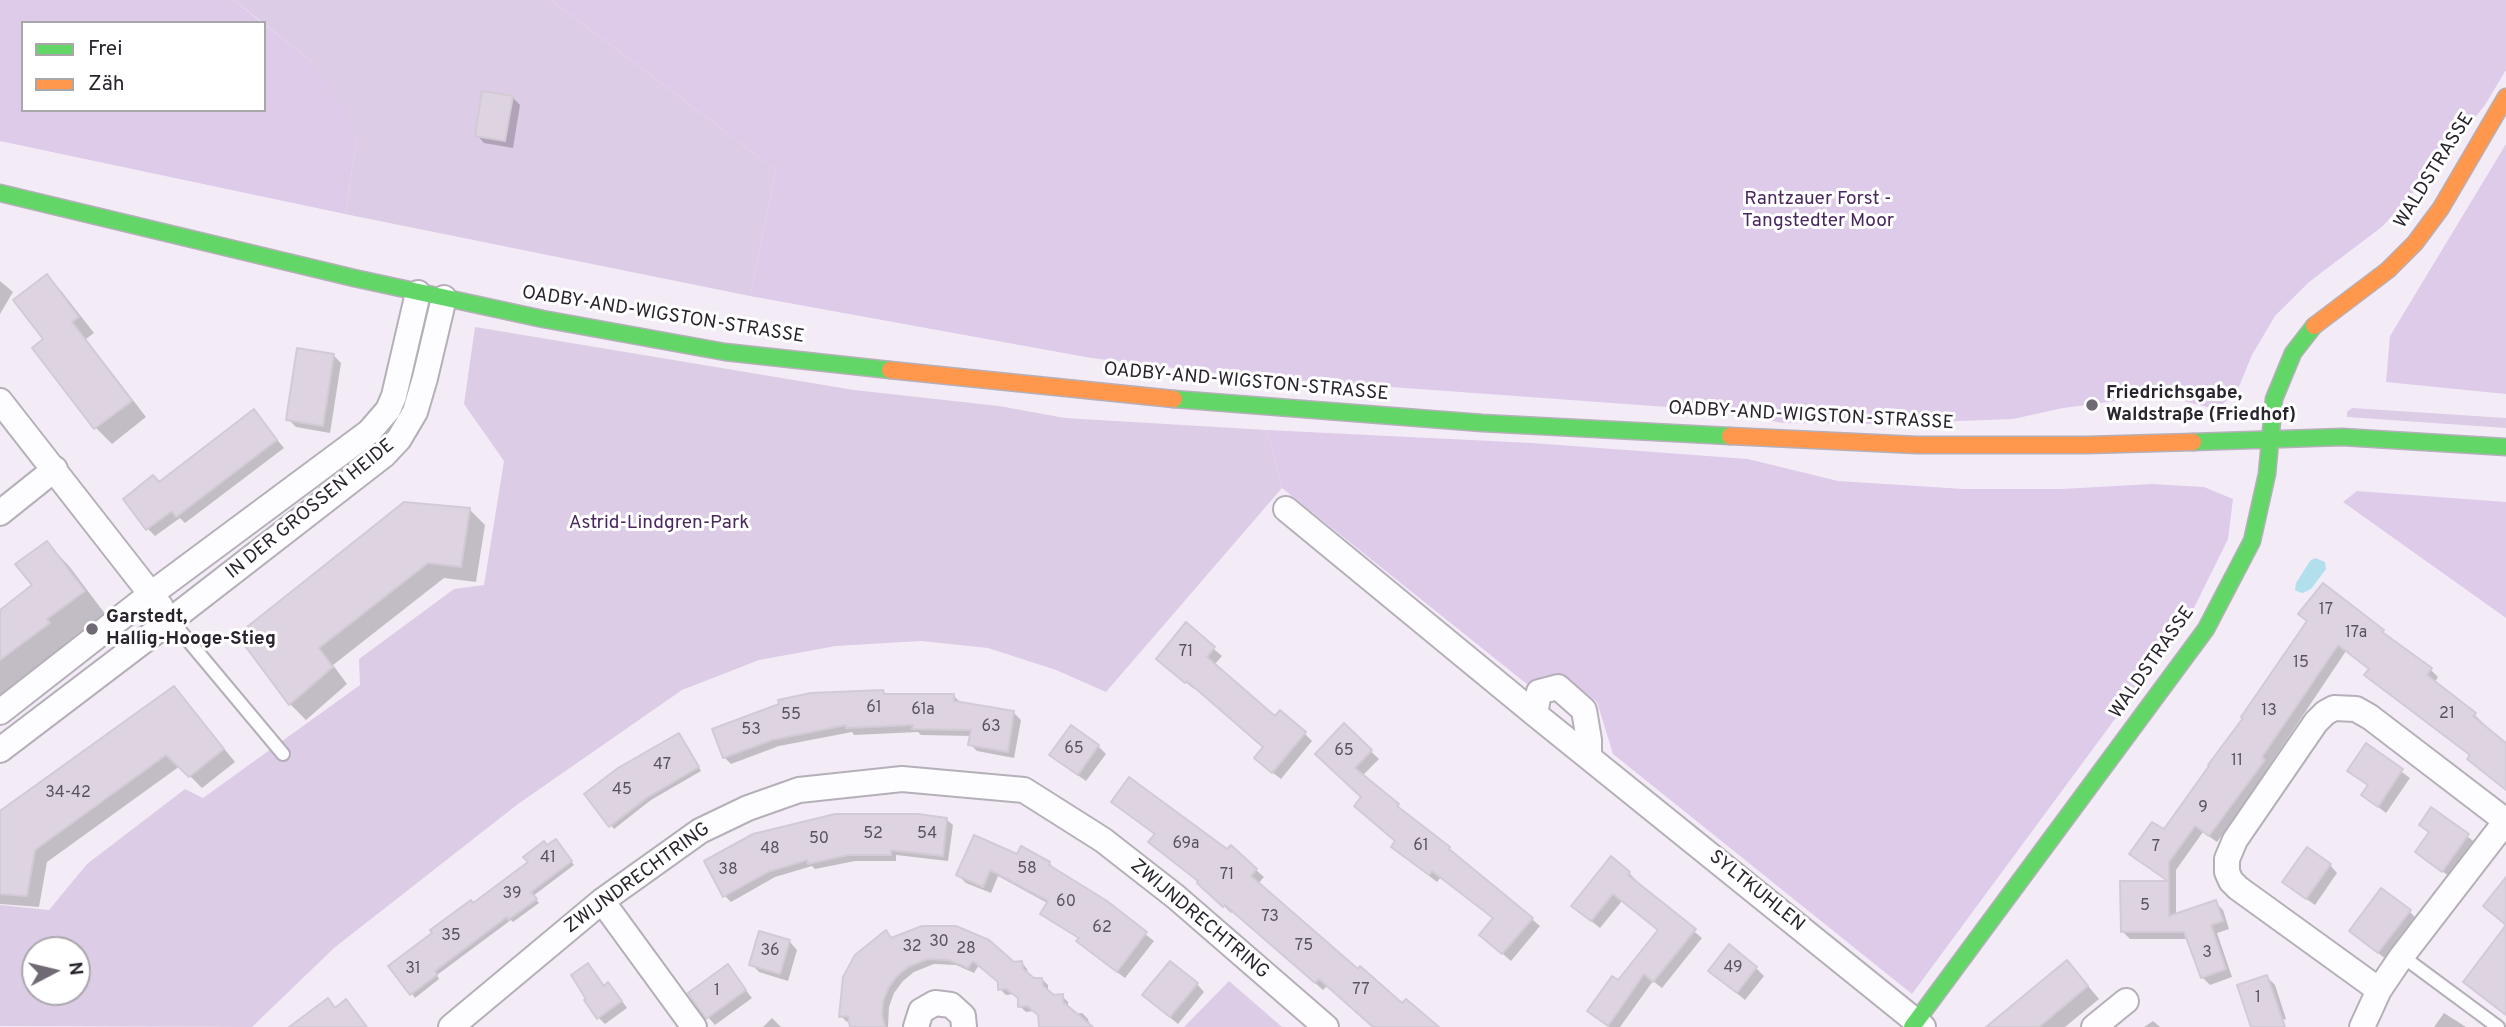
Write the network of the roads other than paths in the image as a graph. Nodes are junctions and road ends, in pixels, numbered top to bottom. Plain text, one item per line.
1 (2506, 97) edge
2 (0, 193) edge
3 (418, 293) junction
4 (444, 298) junction
5 (3, 414) edge
6 (2271, 440) junction
7 (2506, 447) edge
8 (55, 469) junction
9 (2, 507) edge
10 (1286, 509) dead end
11 (151, 594) junction
12 (171, 620) junction
13 (0, 712) edge
14 (1535, 714) junction
15 (0, 750) edge
16 (283, 754) dead end
17 (1589, 756) junction
18 (2506, 821) edge
19 (603, 901) junction
20 (2402, 956) junction
21 (2379, 990) junction
22 (2126, 1001) dead end
23 (1321, 1025) edge
24 (1917, 1025) edge
25 (451, 1027) edge
26 (694, 1027) edge
27 (916, 1027) edge
28 (964, 1027) edge
29 (2094, 1027) edge
30 (2362, 1027) edge
31 (2498, 1027) edge

1 - 6 main road, WALDSTRASSE
2 - 3 main road, OADBY-AND-WIGSTON-STRASSE
3 - 4 main road, OADBY-AND-WIGSTON-STRASSE
3 - 11 street, IN DER GROSSEN HEIDE
4 - 6 main road, OADBY-AND-WIGSTON-STRASSE
4 - 12 street, IN DER GROSSEN HEIDE
5 - 8 street
6 - 7 main road, OADBY-AND-WIGSTON-STRASSE
6 - 24 main road, WALDSTRASSE
8 - 9 street
8 - 11 street
10 - 14 street, SYLTKUHLEN
11 - 12 street
11 - 13 street, IN DER GROSSEN HEIDE
12 - 15 street, IN DER GROSSEN HEIDE
12 - 16 lane
14 - 17 street, SYLTKUHLEN
14 - 17 street
17 - 24 street, SYLTKUHLEN
18 - 20 street
18 - 21 street
19 - 23 street, ZWIJNDRECHTRING
19 - 25 street, ZWIJNDRECHTRING
19 - 26 street
20 - 21 street
20 - 31 lane
21 - 30 street
22 - 29 street
27 - 28 street

